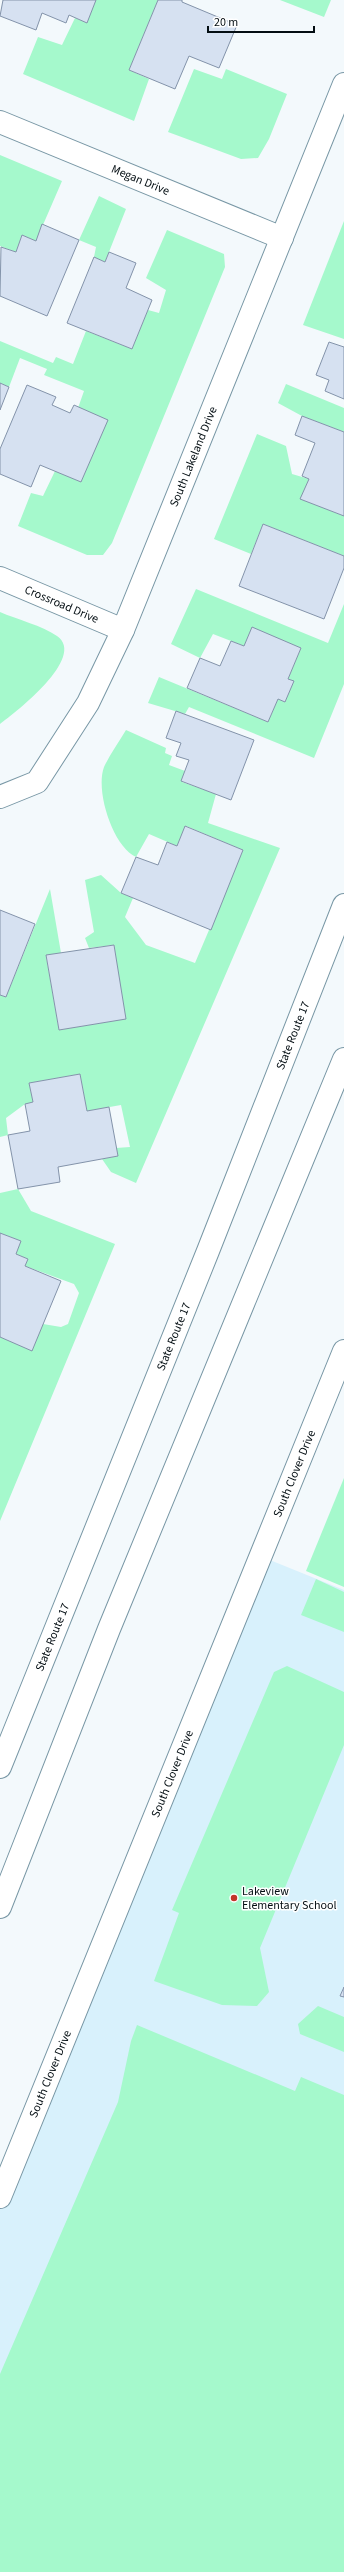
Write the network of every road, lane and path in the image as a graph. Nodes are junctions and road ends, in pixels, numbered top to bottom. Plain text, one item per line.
1 (344, 84) edge
2 (0, 122) edge
3 (282, 238) junction
4 (0, 578) edge
5 (123, 630) junction
6 (0, 797) edge
7 (344, 905) edge
8 (344, 1059) edge
9 (344, 1351) edge
10 (0, 1767) edge
11 (0, 1906) edge
12 (0, 2197) edge

1 - 3 main road, South Lakeland Drive
2 - 3 main road, Megan Drive
3 - 5 main road, South Lakeland Drive
4 - 5 main road, Crossroad Drive
5 - 6 main road, South Lakeland Drive
7 - 10 main road, State Route 17
8 - 11 main road
9 - 12 main road, South Clover Drive

